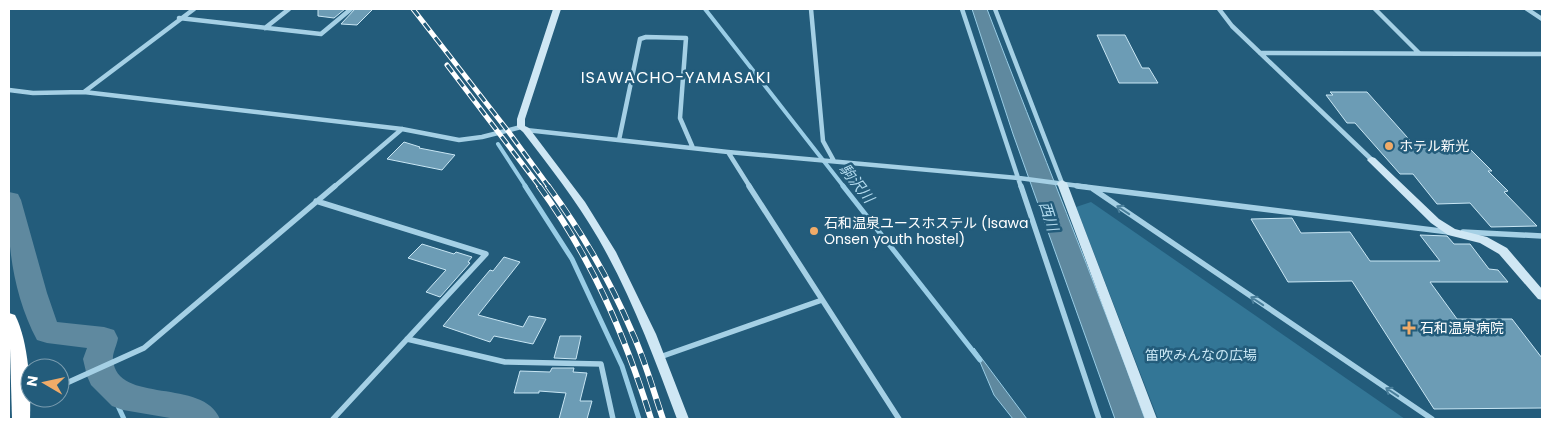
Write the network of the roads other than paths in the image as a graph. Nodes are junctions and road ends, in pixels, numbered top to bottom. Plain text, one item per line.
1 (194, 9) edge
2 (289, 9) edge
3 (350, 9) edge
4 (557, 9) edge
5 (811, 9) edge
6 (962, 9) edge
7 (995, 9) edge
8 (1219, 9) edge
9 (1375, 9) edge
10 (1527, 9) edge
11 (179, 18) junction
12 (1542, 19) edge
13 (265, 28) junction
14 (1260, 53) junction
15 (1419, 53) junction
16 (1542, 54) edge
17 (9, 90) edge
18 (84, 92) junction
19 (523, 128) junction
20 (402, 129) junction
21 (619, 140) junction
22 (694, 148) junction
23 (728, 152) junction
24 (1372, 160) joint
25 (833, 161) junction
26 (1019, 178) junction
27 (1059, 183) junction
28 (1090, 188) junction
29 (316, 201) junction
30 (1452, 232) junction
31 (1542, 236) edge
32 (1542, 296) edge
33 (822, 300) junction
34 (9, 320) edge
35 (408, 339) junction
36 (660, 357) junction
37 (70, 382) edge
38 (20, 390) edge
39 (333, 419) edge
40 (613, 419) edge
41 (683, 419) edge
42 (899, 419) edge
43 (1099, 419) edge
44 (1150, 419) edge
45 (1432, 419) edge

1 - 11 street
2 - 13 street
3 - 13 street
4 - 19 main road
5 - 25 street
6 - 26 street
7 - 27 street
8 - 14 street
9 - 15 street
10 - 12 street
11 - 13 street
11 - 18 street
14 - 15 street
14 - 24 street
15 - 16 street
17 - 18 street
18 - 20 street
19 - 20 street
19 - 21 street
19 - 36 main road
20 - 29 street
21 - 22 street
21 - 22 street
22 - 23 street
23 - 25 street
23 - 33 street
24 - 30 main road
25 - 26 street
26 - 27 street
26 - 43 street
27 - 28 street
27 - 44 main road
28 - 30 street
45 -> 28 street
29 - 35 street
29 - 37 street
30 - 31 street
30 - 32 main road
33 - 36 street
33 - 42 street
34 - 38 highway
35 - 39 street
35 - 40 street
36 - 41 main road

